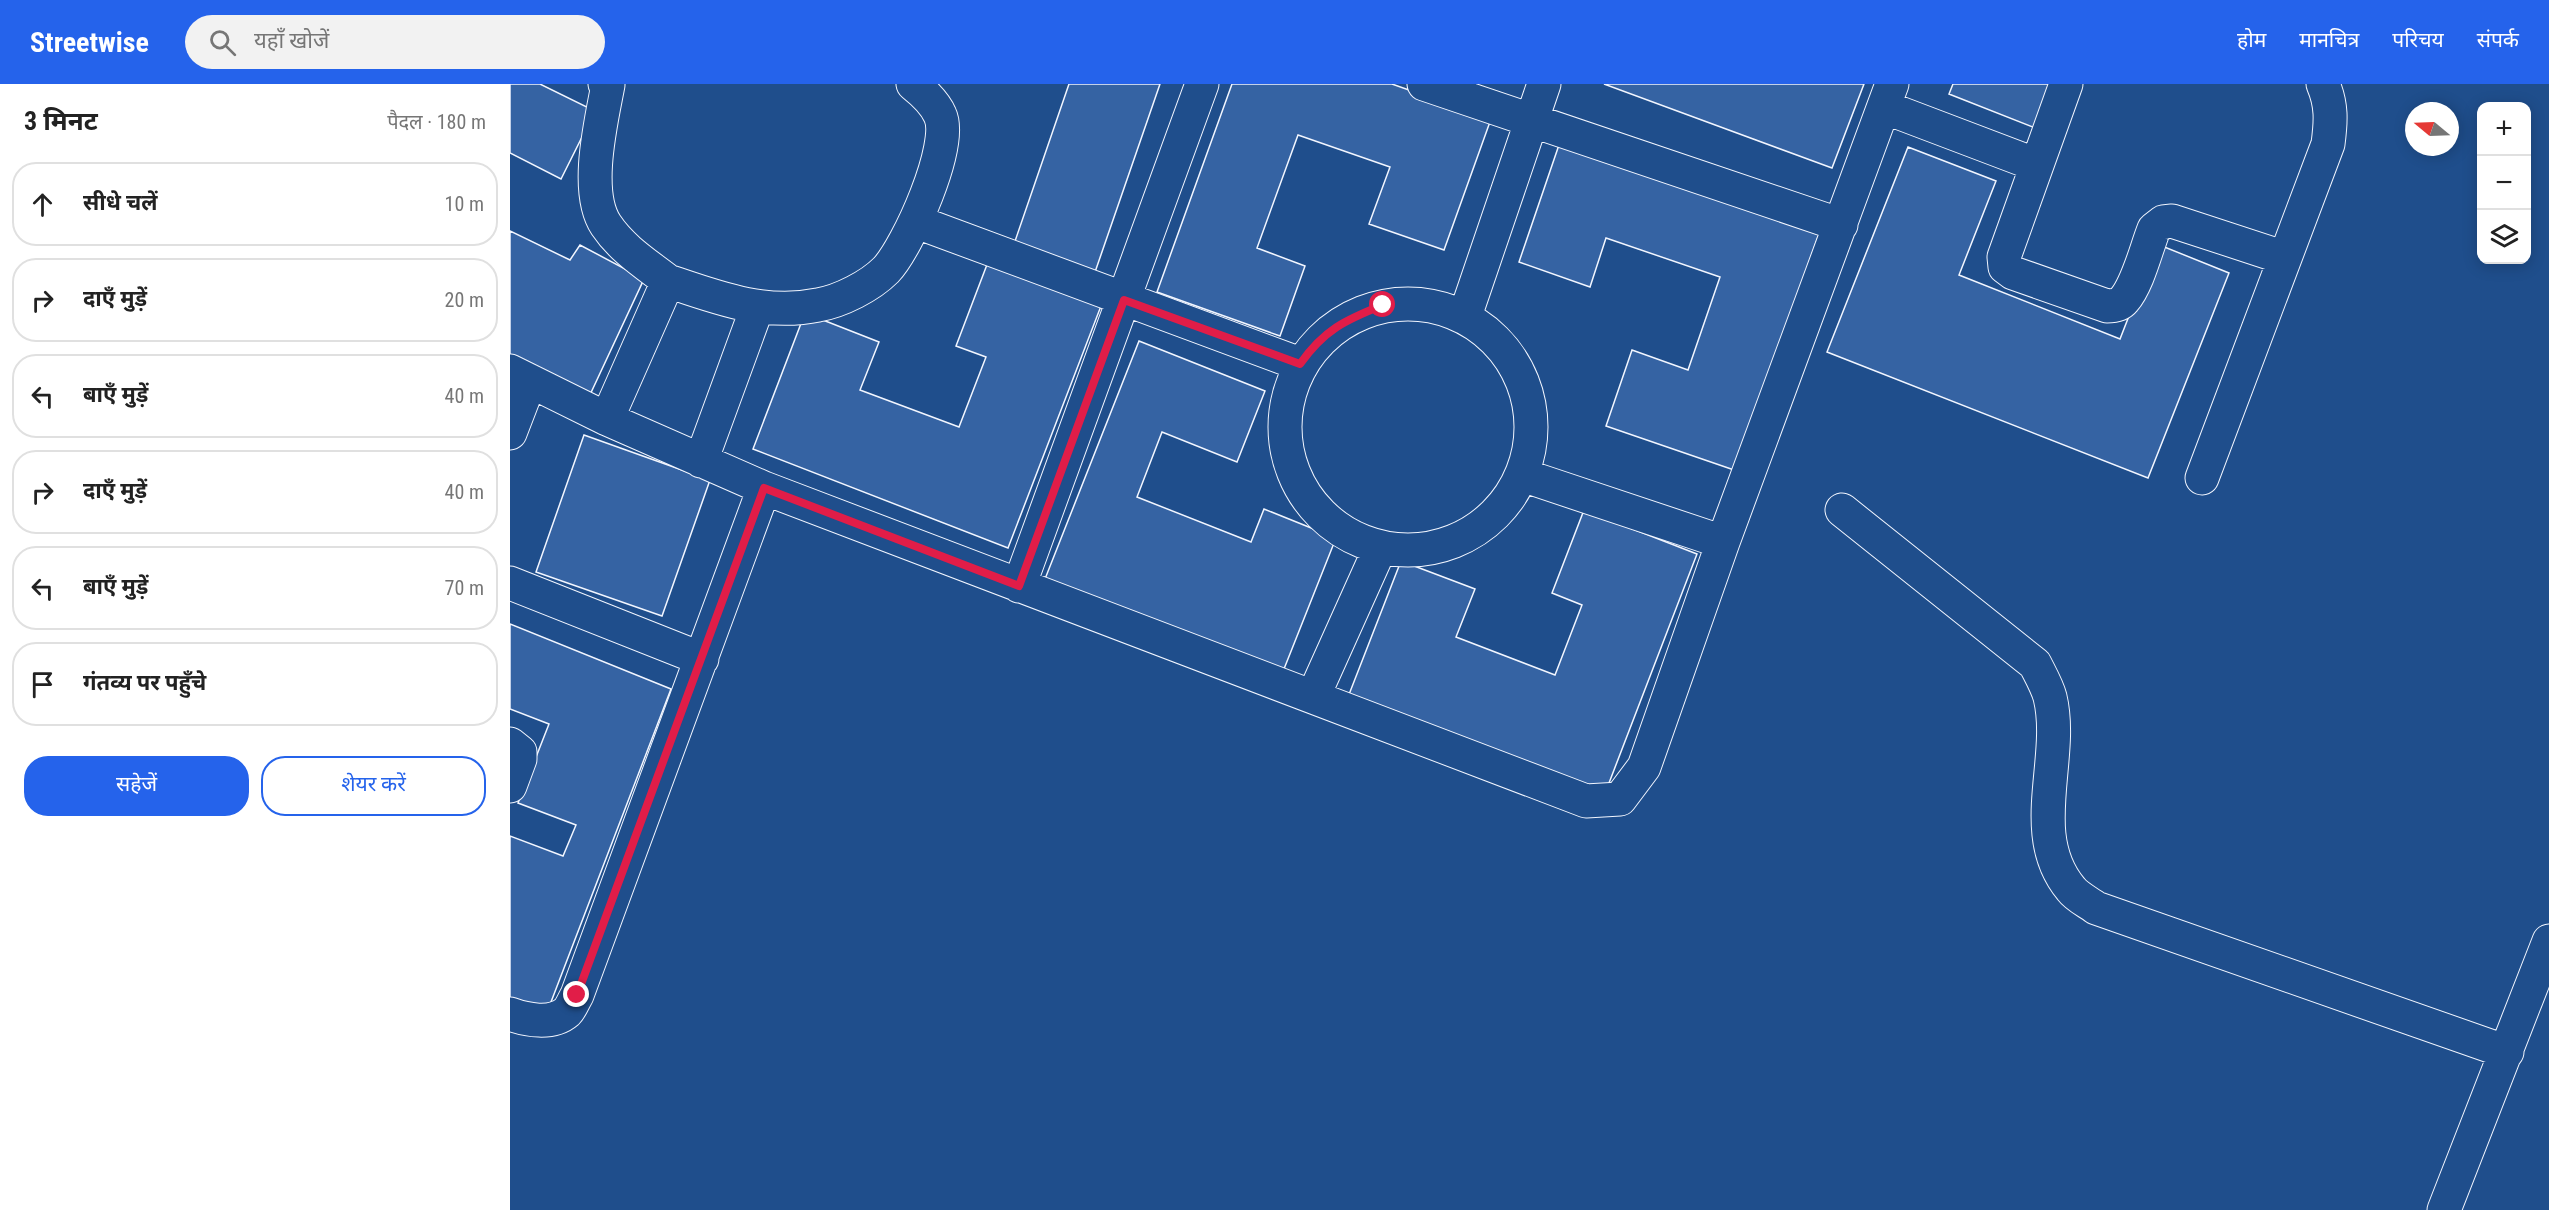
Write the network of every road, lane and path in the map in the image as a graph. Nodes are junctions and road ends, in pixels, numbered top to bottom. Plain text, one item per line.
1 (608, 84) edge
2 (913, 84) edge
3 (1202, 84) edge
4 (1424, 84) edge
5 (1544, 84) edge
6 (2066, 84) edge
7 (2323, 84) edge
8 (1888, 95) edge
9 (1531, 120) junction
10 (2037, 165) junction
11 (917, 222) junction
12 (1841, 225) junction
13 (2285, 258) junction
14 (668, 280) junction
15 (1124, 300) junction
16 (757, 308) junction
17 (1465, 316) junction
18 (1300, 364) junction
19 (520, 376) edge
20 (607, 419) junction
21 (510, 433) edge
22 (702, 461) junction
23 (1522, 475) junction
24 (2202, 478) dead end
25 (764, 488) junction
26 (1842, 510) dead end
27 (1723, 542) junction
28 (1380, 548) junction
29 (510, 584) edge
30 (1019, 586) junction
31 (702, 659) junction
32 (1313, 698) junction
33 (510, 744) edge
34 (510, 786) edge
35 (2549, 941) edge
36 (510, 1014) edge
37 (2507, 1052) junction
38 (2444, 1210) edge

1 - 14 street
2 - 11 street
3 - 15 street
4 - 9 street
5 - 9 street
6 - 10 street
7 - 13 street
8 - 10 street
8 - 12 street
9 - 12 street
9 - 17 street
10 - 13 street
11 - 15 street
11 - 16 street
12 - 27 street
13 - 24 street
14 - 16 street
14 - 20 street
15 - 18 street
15 - 30 street
16 - 22 street
17 - 18 street
17 - 23 street
18 - 28 street
19 - 20 street
19 - 21 street
20 - 22 street
22 - 25 street
23 - 27 street
23 - 28 street
25 - 30 street
25 - 31 street
26 - 37 street
27 - 32 street
28 - 32 street
29 - 31 street
30 - 32 street
31 - 36 street
33 - 34 street
35 - 37 street
37 - 38 street

